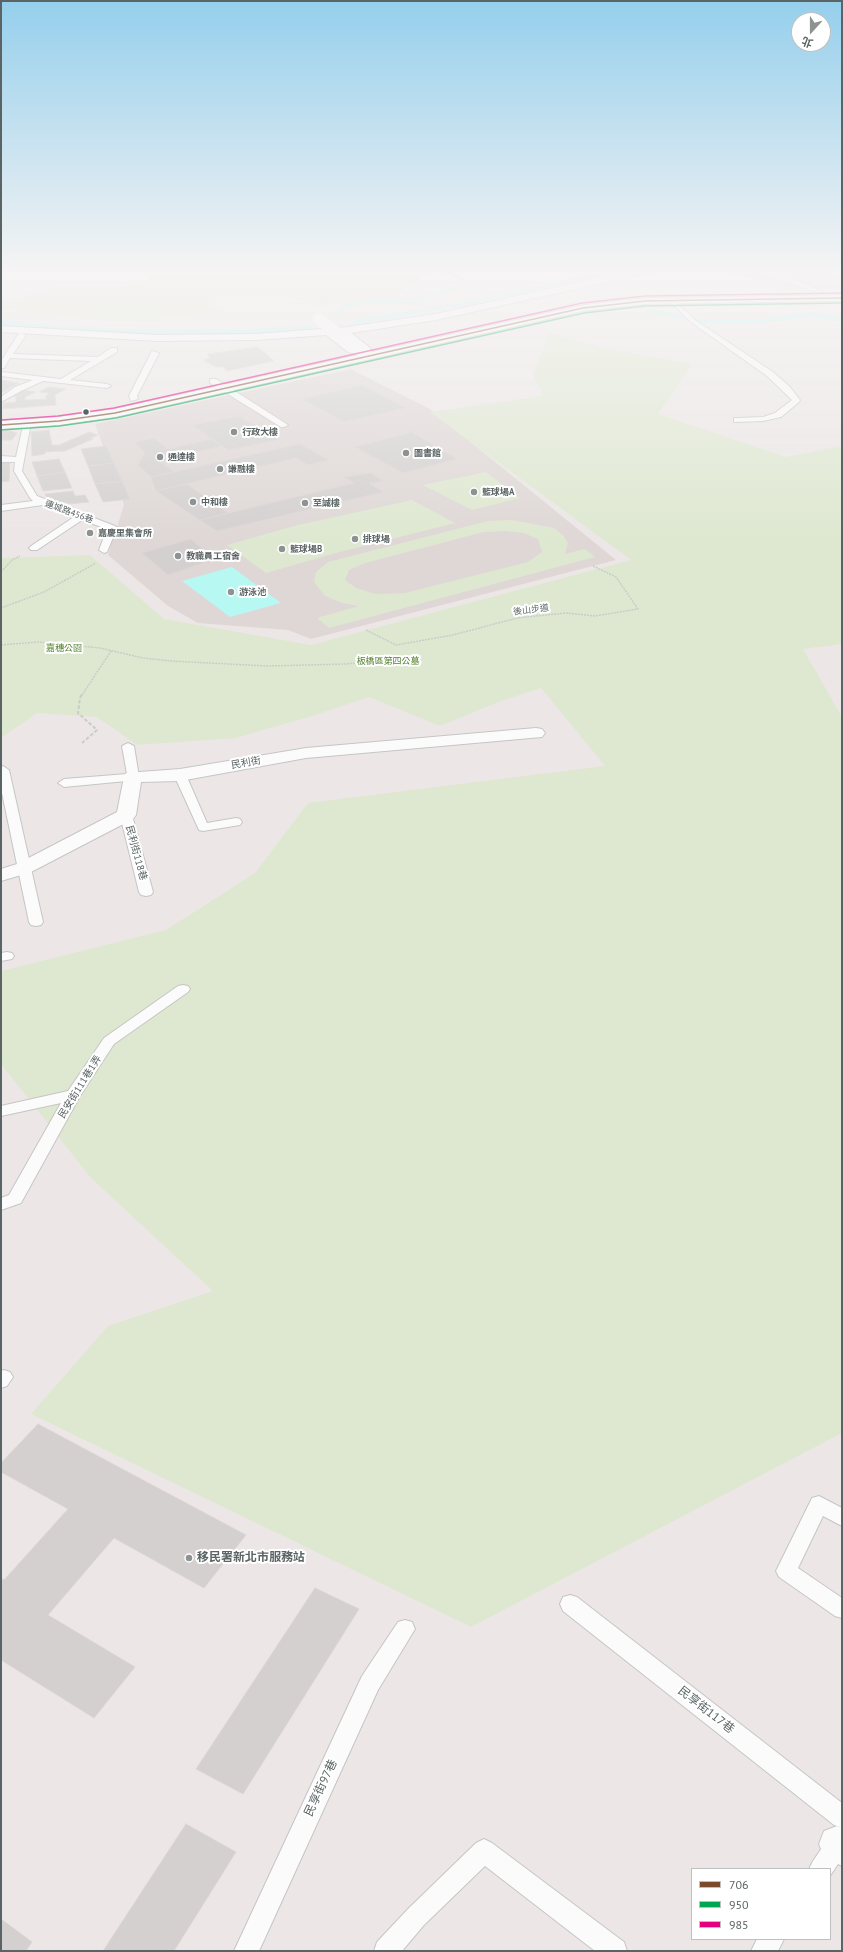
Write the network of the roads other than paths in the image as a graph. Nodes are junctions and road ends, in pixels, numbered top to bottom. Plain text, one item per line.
1 (96, 360) edge
2 (151, 360) edge
3 (316, 360) edge
4 (327, 360) edge
5 (750, 360) edge
6 (1, 374) edge
7 (42, 379) junction
8 (213, 381) junction
9 (61, 382) junction
10 (107, 386) dead end
11 (224, 388) junction
12 (134, 399) junction
13 (1, 400) edge
14 (1, 416) edge
15 (737, 420) dead end
16 (27, 424) junction
17 (1, 425) edge
18 (284, 425) dead end
19 (1, 459) edge
20 (19, 460) junction
21 (43, 502) junction
22 (1, 508) edge
23 (81, 516) junction
24 (34, 548) road end
25 (104, 550) road end
26 (536, 732) dead end
27 (128, 746) dead end
28 (3, 770) dead end
29 (180, 775) junction
30 (133, 777) junction
31 (64, 783) dead end
32 (126, 815) junction
33 (236, 822) dead end
34 (24, 868) junction
35 (1, 875) edge
36 (146, 892) dead end
37 (36, 922) dead end
38 (183, 989) dead end
39 (74, 1095) junction
40 (1, 1111) edge
41 (1, 1204) edge
42 (842, 1518) edge
43 (570, 1604) dead end
44 (842, 1609) edge
45 (405, 1629) dead end
46 (837, 1843) edge
47 (771, 1940) edge
48 (246, 1951) edge
49 (386, 1951) edge
50 (615, 1951) edge
51 (763, 1951) edge

1 - 9 lane
2 - 12 lane
3 - 8 main road
4 - 11 main road
5 - 15 lane
6 - 7 lane
7 - 9 lane
7 - 13 lane
8 - 11 lane
8 - 12 main road
9 - 10 lane
11 - 16 main road
11 - 18 lane
12 - 14 main road
16 - 17 main road
16 - 20 lane, 連城路456巷
19 - 20 lane
20 - 21 lane, 連城路456巷
21 - 22 lane
21 - 23 lane, 連城路456巷
23 - 24 lane
23 - 25 lane, 連城路456巷
26 - 29 main road, 民利街
27 - 30 lane
28 - 34 lane
29 - 30 main road, 民利街
29 - 33 lane
30 - 31 lane
30 - 32 main road
32 - 34 main road
32 - 36 lane, 民利街118巷
34 - 35 main road
34 - 37 lane
38 - 39 lane, 民安街111巷1弄
39 - 40 lane
39 - 41 lane, 民安街111巷1弄
42 - 44 lane
43 - 46 lane, 民享街117巷
45 - 48 lane, 民享街97巷
47 - 51 lane
49 - 50 lane

